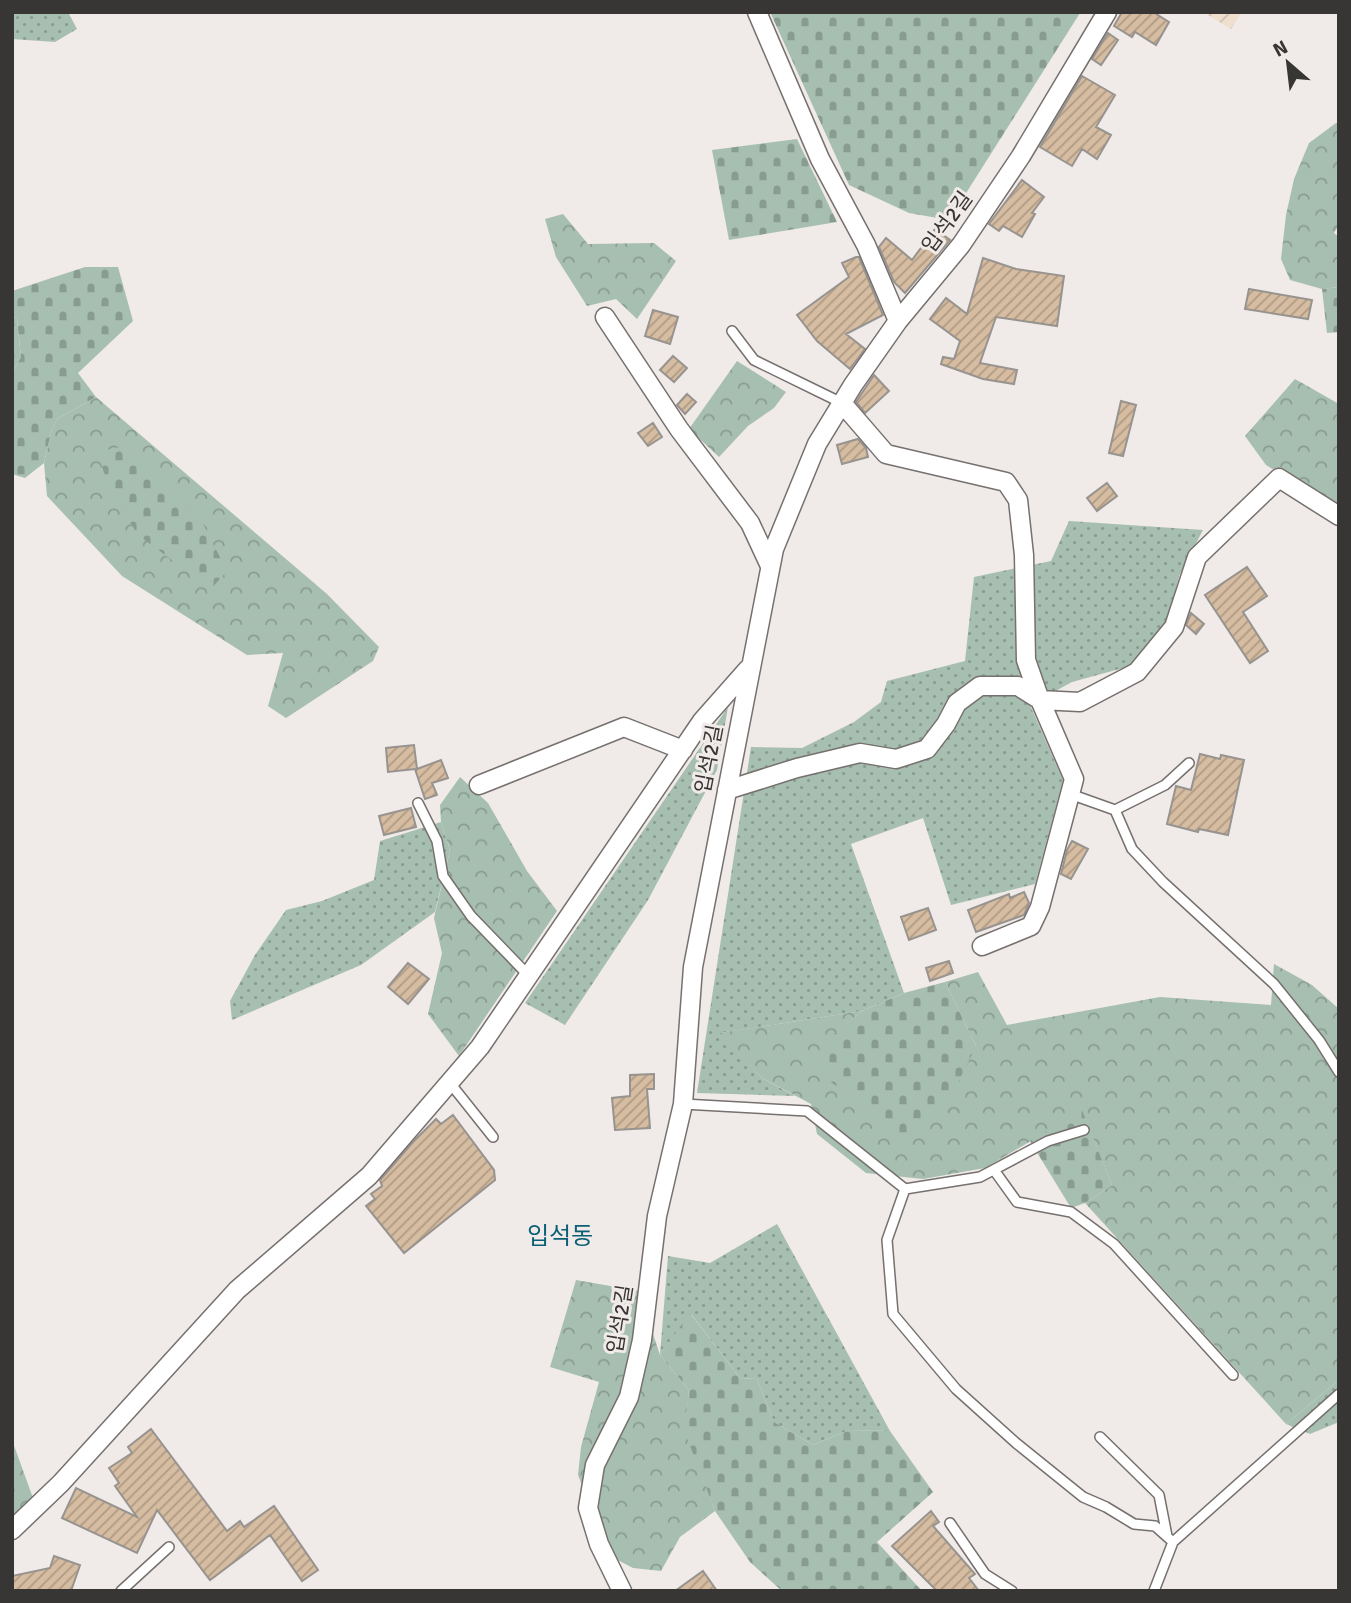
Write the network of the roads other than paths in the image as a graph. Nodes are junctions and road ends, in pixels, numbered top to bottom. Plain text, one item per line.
1 (757, 12) edge
2 (1107, 12) edge
3 (605, 317) dead end
4 (898, 321) junction
5 (732, 331) dead end
6 (842, 403) junction
7 (1339, 516) edge
8 (770, 566) junction
9 (750, 668) junction
10 (1040, 700) junction
11 (682, 750) junction
12 (1189, 763) dead end
13 (480, 785) dead end
14 (727, 790) junction
15 (1070, 794) junction
16 (418, 803) dead end
17 (1115, 810) junction
18 (982, 946) dead end
19 (529, 976) junction
20 (1339, 1072) edge
21 (450, 1083) junction
22 (683, 1104) junction
23 (1084, 1130) dead end
24 (493, 1137) dead end
25 (994, 1170) junction
26 (905, 1189) junction
27 (1233, 1375) dead end
28 (1339, 1394) edge
29 (1100, 1437) dead end
30 (950, 1523) dead end
31 (12, 1530) edge
32 (1170, 1539) junction
33 (169, 1547) dead end
34 (121, 1591) edge
35 (622, 1591) edge
36 (1012, 1591) edge
37 (1154, 1591) edge

1 - 4 street
2 - 4 street, 입석2길
3 - 8 street
4 - 6 street, 입석2길
5 - 6 lane
6 - 8 street, 입석2길
6 - 10 street
7 - 10 street
8 - 9 street, 입석2길
9 - 11 street
9 - 14 street, 입석2길
10 - 14 street
10 - 15 street
11 - 13 street
11 - 19 street
12 - 17 lane
14 - 22 street, 입석2길
15 - 17 lane
15 - 18 street
16 - 19 lane
17 - 20 lane
19 - 21 street
21 - 24 lane
21 - 31 street
22 - 26 lane
22 - 35 street, 입석2길
23 - 25 lane
25 - 26 lane
25 - 27 lane
26 - 32 lane
28 - 32 lane
29 - 32 lane
30 - 36 lane
32 - 37 lane
33 - 34 lane

